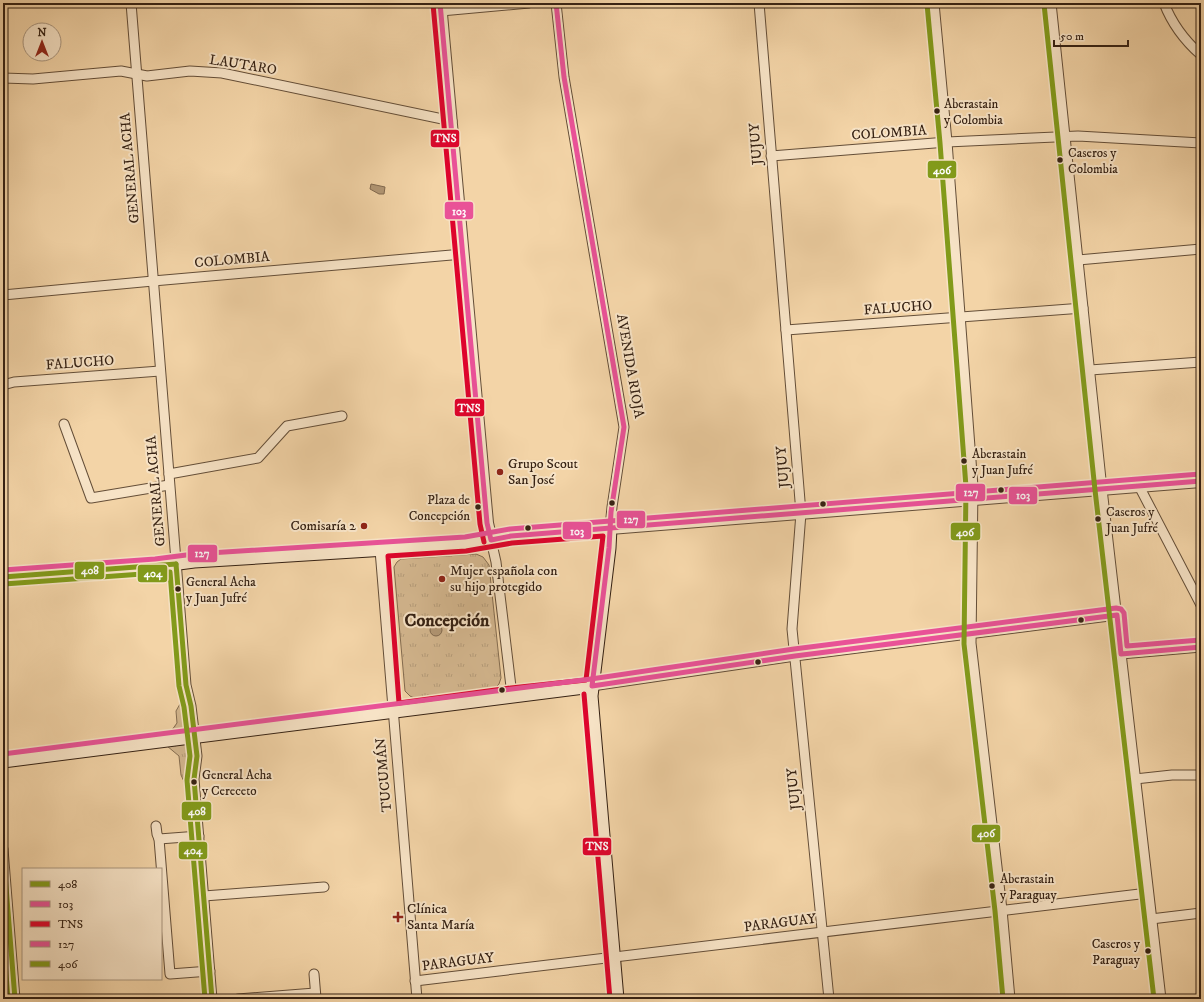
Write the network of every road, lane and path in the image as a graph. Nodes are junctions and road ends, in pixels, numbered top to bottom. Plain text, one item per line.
1 (131, 3) edge
2 (528, 3) edge
3 (556, 3) edge
4 (759, 3) edge
5 (934, 3) edge
6 (1051, 3) edge
7 (1164, 3) edge
8 (441, 7) edge
9 (1201, 55) edge
10 (136, 74) junction
11 (3, 78) edge
12 (452, 121) junction
13 (1065, 136) junction
14 (948, 142) junction
15 (1201, 143) edge
16 (771, 156) junction
17 (1201, 249) edge
18 (463, 254) junction
19 (1078, 260) junction
20 (153, 281) junction
21 (3, 295) edge
22 (1083, 308) junction
23 (960, 317) junction
24 (786, 330) junction
25 (1201, 362) edge
26 (1090, 370) junction
27 (160, 371) junction
28 (3, 386) edge
29 (342, 416) dead end
30 (64, 424) dead end
31 (169, 474) junction
32 (1201, 482) edge
33 (169, 485) junction
34 (1139, 486) junction
35 (1102, 489) junction
36 (973, 500) junction
37 (801, 513) junction
38 (610, 528) junction
39 (491, 540) junction
40 (380, 550) junction
41 (176, 564) junction
42 (3, 577) edge
43 (1201, 605) edge
44 (1117, 615) junction
45 (971, 634) junction
46 (1201, 647) edge
47 (1121, 654) junction
48 (795, 656) junction
49 (592, 686) junction
50 (512, 695) junction
51 (394, 712) junction
52 (195, 736) junction
53 (3, 760) edge
54 (1201, 776) edge
55 (1135, 779) junction
56 (156, 826) dead end
57 (198, 836) junction
58 (159, 839) junction
59 (3, 850) edge
60 (161, 868) edge
61 (162, 876) edge
62 (324, 887) dead end
63 (1148, 893) junction
64 (204, 896) junction
65 (1002, 910) junction
66 (1201, 913) edge
67 (1151, 919) junction
68 (823, 932) junction
69 (614, 957) junction
70 (210, 971) junction
71 (314, 974) dead end
72 (415, 981) junction
73 (316, 996) edge
74 (15, 999) edge
75 (212, 999) edge
76 (238, 999) edge
77 (417, 999) edge
78 (617, 999) edge
79 (829, 999) edge
80 (1010, 999) edge
81 (1161, 999) edge

1 - 10 street, GENERAL ACHA
2 - 8 street
3 - 38 street, AVENIDA RIOJA
4 - 16 street, JUJUY
5 - 14 street
6 - 13 street
7 - 9 street
8 - 12 street
10 - 11 street, LAUTARO
10 - 12 street, LAUTARO
10 - 20 street, GENERAL ACHA
12 - 18 street
13 - 14 street, COLOMBIA
13 - 15 street, COLOMBIA
13 - 19 street
14 - 16 street, COLOMBIA
14 - 23 street
16 - 24 street, JUJUY
17 - 19 street
18 - 20 street, COLOMBIA
18 - 39 street
19 - 22 street
20 - 21 street, COLOMBIA
20 - 27 street, GENERAL ACHA
22 - 23 street, FALUCHO
22 - 26 street
23 - 24 street, FALUCHO
23 - 36 street
24 - 37 street, JUJUY
25 - 26 street
26 - 35 street
27 - 28 street, FALUCHO
27 - 31 street, GENERAL ACHA
29 - 31 street
30 - 33 street
31 - 33 street, GENERAL ACHA
32 - 34 street
33 - 41 street, GENERAL ACHA
34 - 35 street
34 - 43 street
35 - 36 street
35 - 44 street
36 - 37 street
36 - 45 street
37 - 38 street
37 - 48 street, JUJUY
38 - 39 main road
38 - 49 main road, AVENIDA RIOJA
39 - 40 main road
39 - 50 street
40 - 41 main road
40 - 51 street, TUCUMÁN
41 - 42 main road
41 - 52 street, GENERAL ACHA
44 - 45 street
44 - 47 street
45 - 48 street
45 - 65 street
46 - 47 street
47 - 55 street
48 - 49 street
48 - 68 street, JUJUY
49 - 50 main road
49 - 69 main road, AVENIDA RIOJA
50 - 51 main road
51 - 52 main road
51 - 72 street, TUCUMÁN
52 - 53 main road
52 - 57 street, GENERAL ACHA
54 - 55 street
55 - 63 street
56 - 58 street
57 - 58 street
57 - 64 street, GENERAL ACHA
58 - 60 street
59 - 74 street
61 - 70 street
62 - 64 street
63 - 65 street, PARAGUAY
63 - 67 street
64 - 70 street, GENERAL ACHA
65 - 68 street, PARAGUAY
65 - 80 street
66 - 67 street
67 - 81 street
68 - 69 street, PARAGUAY
68 - 79 street, JUJUY
69 - 72 street, PARAGUAY
69 - 78 main road, AVENIDA RIOJA
70 - 75 street, GENERAL ACHA
71 - 73 street
72 - 77 street, TUCUMÁN
73 - 76 street

